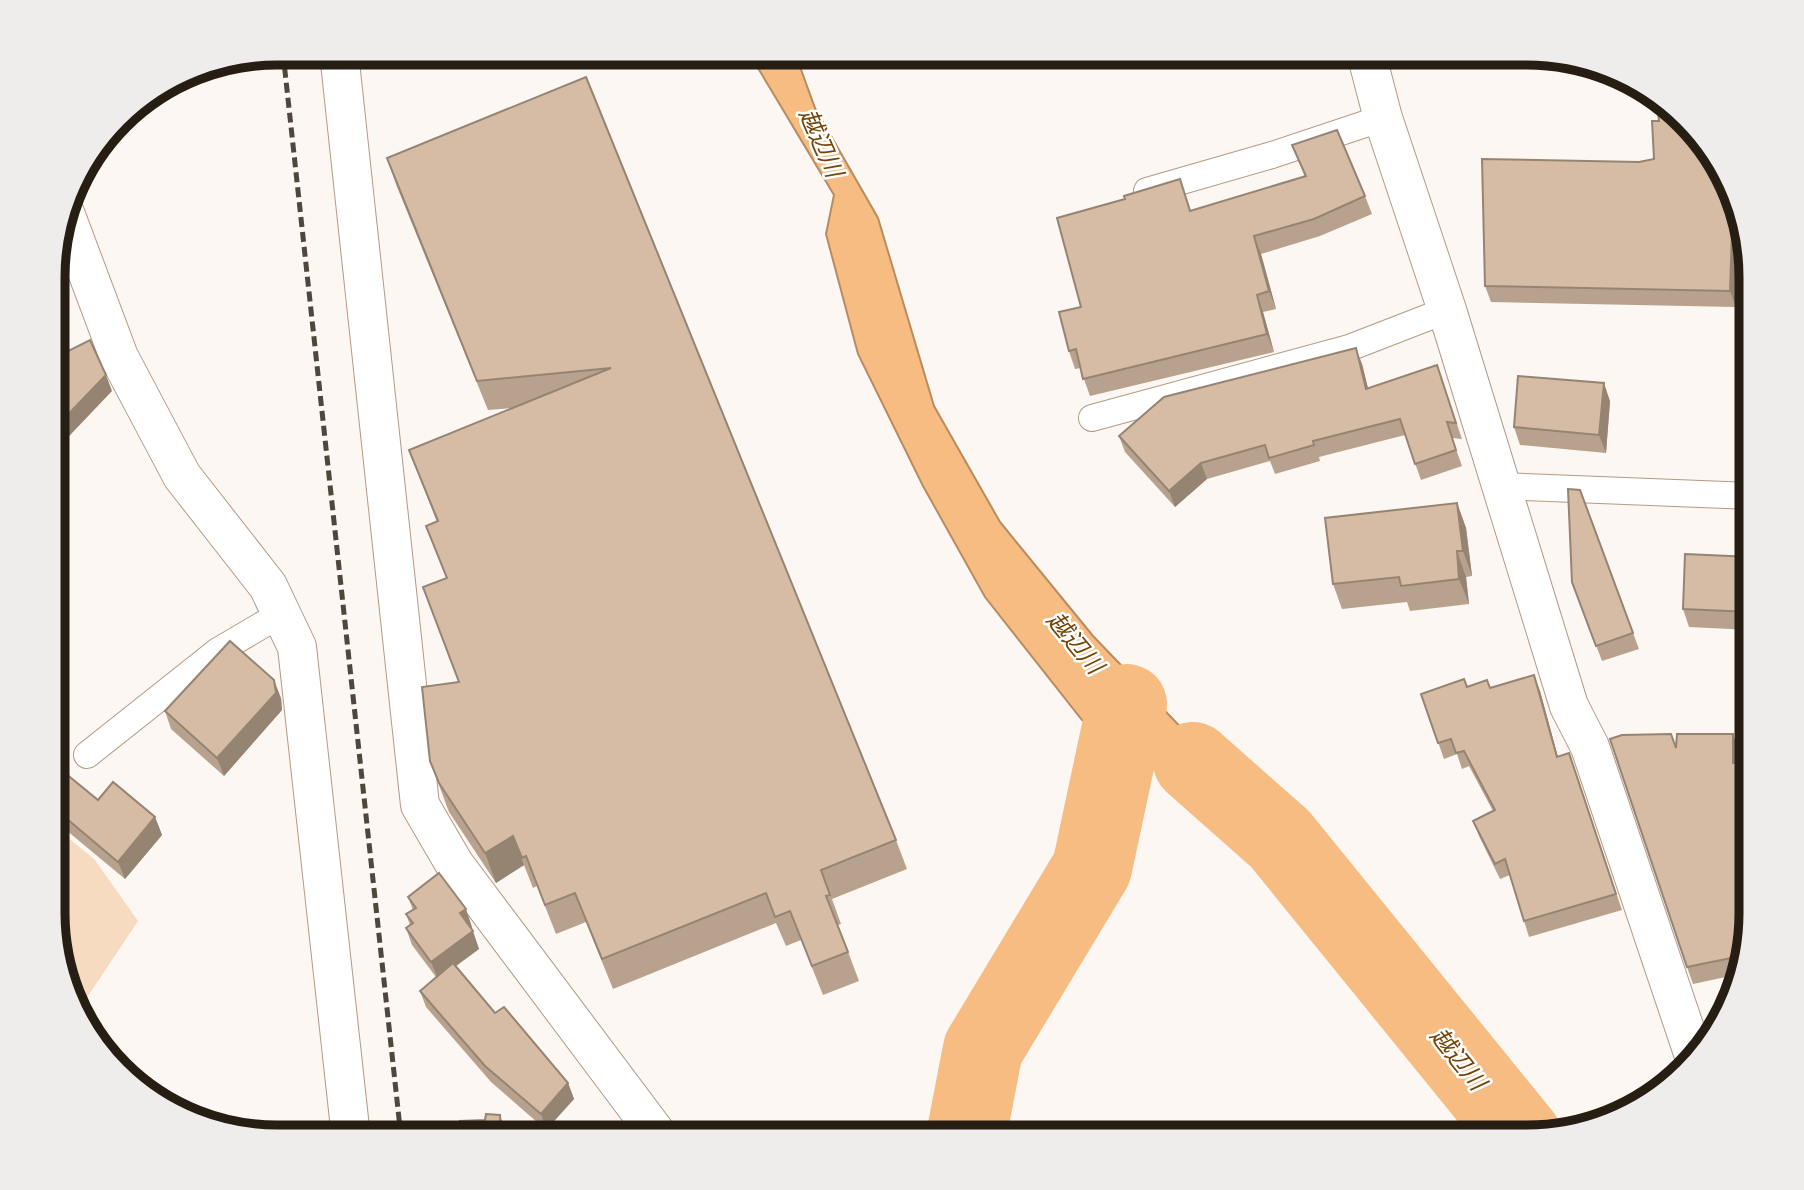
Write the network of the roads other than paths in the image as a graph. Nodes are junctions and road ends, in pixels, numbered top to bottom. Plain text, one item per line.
1 (341, 65) edge
2 (1369, 65) edge
3 (1383, 118) junction
4 (1142, 192) edge
5 (71, 228) edge
6 (1447, 310) junction
7 (1092, 418) dead end
8 (1501, 486) junction
9 (1739, 496) edge
10 (281, 614) junction
11 (87, 755) dead end
12 (1691, 1048) edge
13 (350, 1125) edge
14 (648, 1125) edge

1 - 14 street
2 - 3 street
3 - 4 lane
3 - 6 street
5 - 10 street
6 - 7 lane
6 - 8 street
8 - 9 lane
8 - 12 street
10 - 11 lane
10 - 13 street

